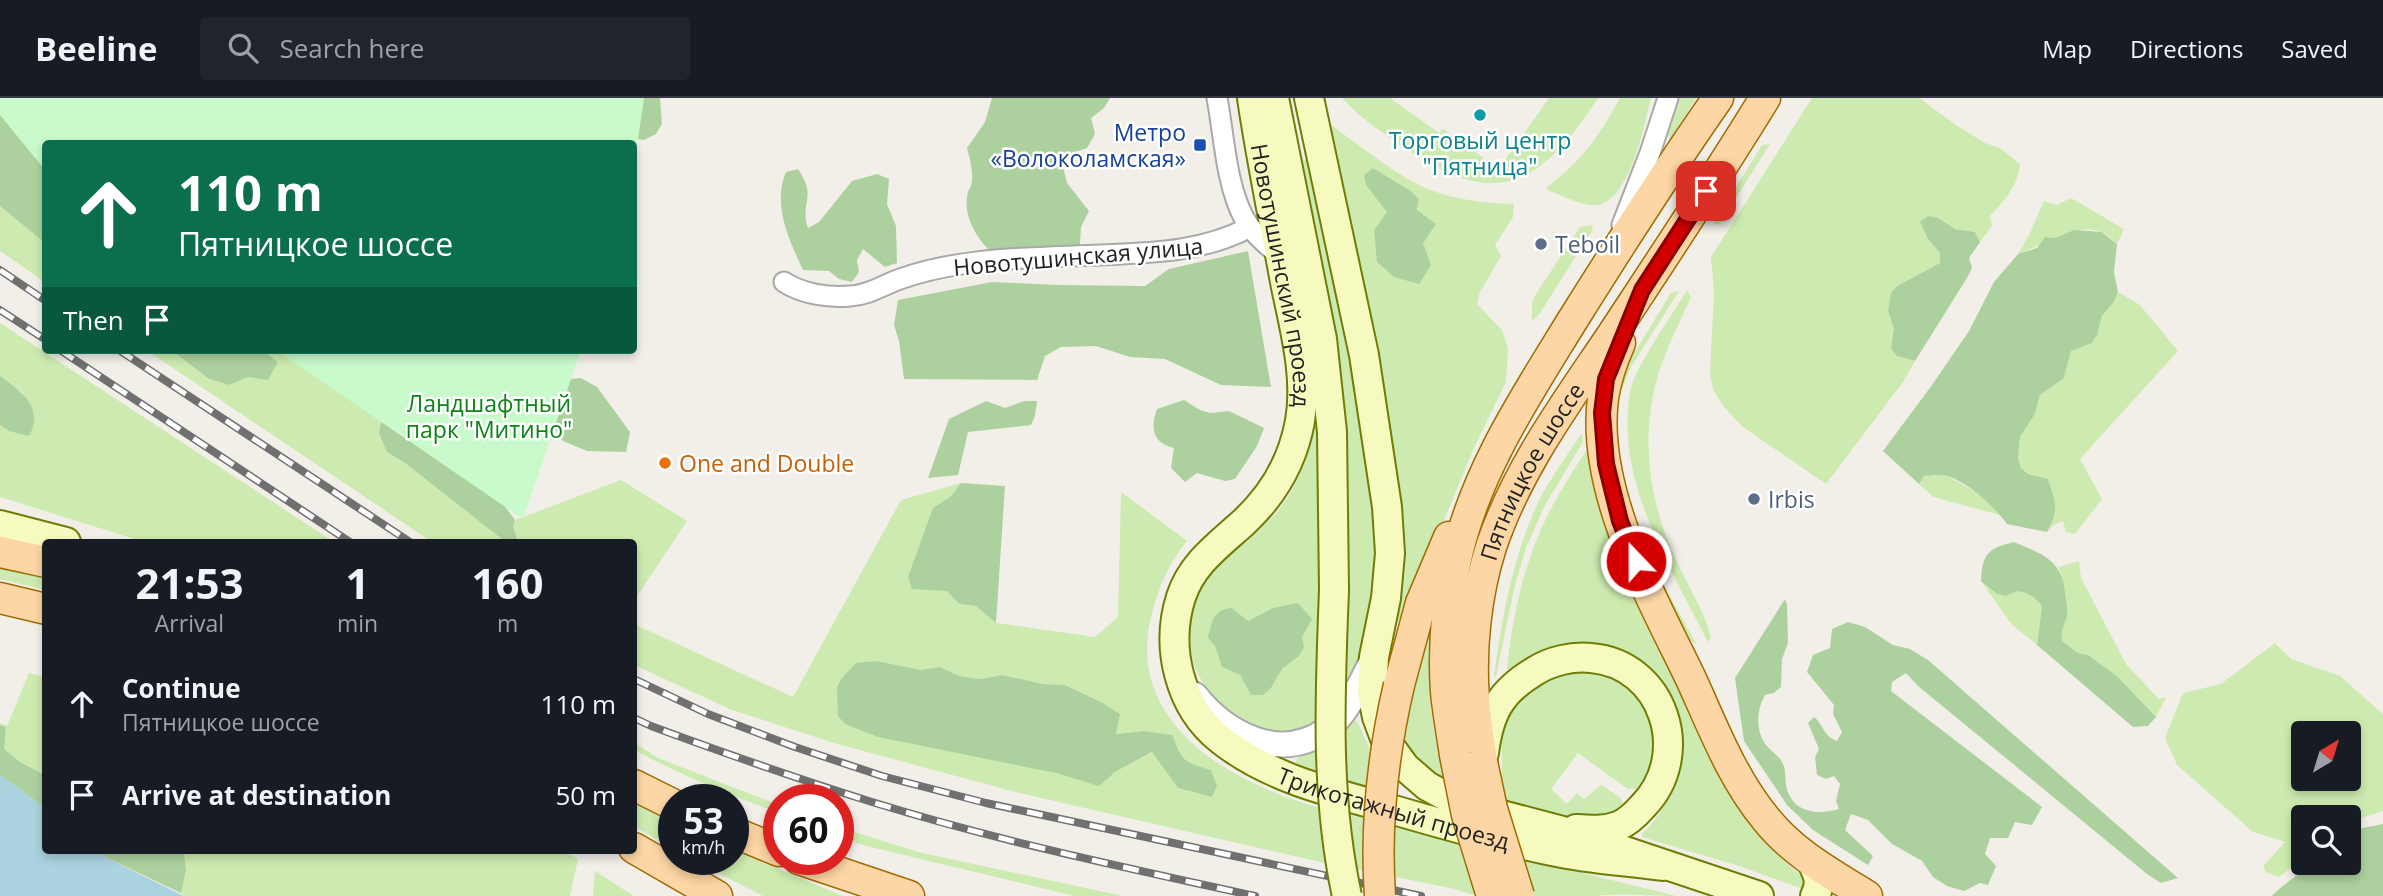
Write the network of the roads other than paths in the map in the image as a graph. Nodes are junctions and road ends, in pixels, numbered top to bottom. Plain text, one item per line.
1 (1217, 98) edge
2 (1252, 98) edge
3 (1274, 98) edge
4 (1309, 98) edge
5 (1668, 98) edge
6 (1718, 98) edge
7 (1765, 98) edge
8 (1250, 228) junction
9 (1280, 256) junction
10 (1611, 259) junction
11 (784, 282) dead end
12 (1642, 290) junction
13 (1482, 483) junction
14 (0, 525) edge
15 (54, 539) edge
16 (0, 552) edge
17 (42, 561) edge
18 (0, 598) edge
19 (42, 608) edge
20 (1374, 657) junction
21 (1177, 665) junction
22 (1469, 759) junction
23 (637, 786) edge
24 (658, 797) edge
25 (1541, 825) junction
26 (637, 850) edge
27 (1812, 862) junction
28 (1663, 866) junction
29 (847, 875) edge
30 (717, 896) edge
31 (909, 896) edge
32 (1347, 896) edge
33 (1380, 896) edge
34 (1492, 896) edge
35 (1519, 896) edge
36 (1759, 896) edge
37 (1815, 896) edge
38 (1867, 896) edge

1 - 8 street
2 - 9 main road, Новотушинский проезд
3 - 32 main road, bridge
4 - 20 main road
5 - 10 street
6 - 10 main road, Пятницкое шоссе
7 - 12 main road, Пятницкое шоссе
8 - 9 street
8 - 11 street, Новотушинская улица
9 - 21 main road, Новотушинский проезд
10 - 13 main road, Пятницкое шоссе
12 - 22 main road, Пятницкое шоссе
12 - 27 main road
13 - 22 main road, Пятницкое шоссе
13 - 33 main road, bridge
14 - 15 main road
16 - 17 main road
18 - 19 main road
20 - 21 street
20 - 25 main road, Трикотажный проезд
21 - 28 main road, Трикотажный проезд
22 - 25 main road
22 - 34 main road, Пятницкое шоссе, bridge
22 - 35 main road, Пятницкое шоссе, bridge
23 - 24 main road
25 - 28 main road, Трикотажный проезд
26 - 30 main road
27 - 37 main road
27 - 38 main road
28 - 36 main road, Трикотажный проезд
29 - 31 main road

